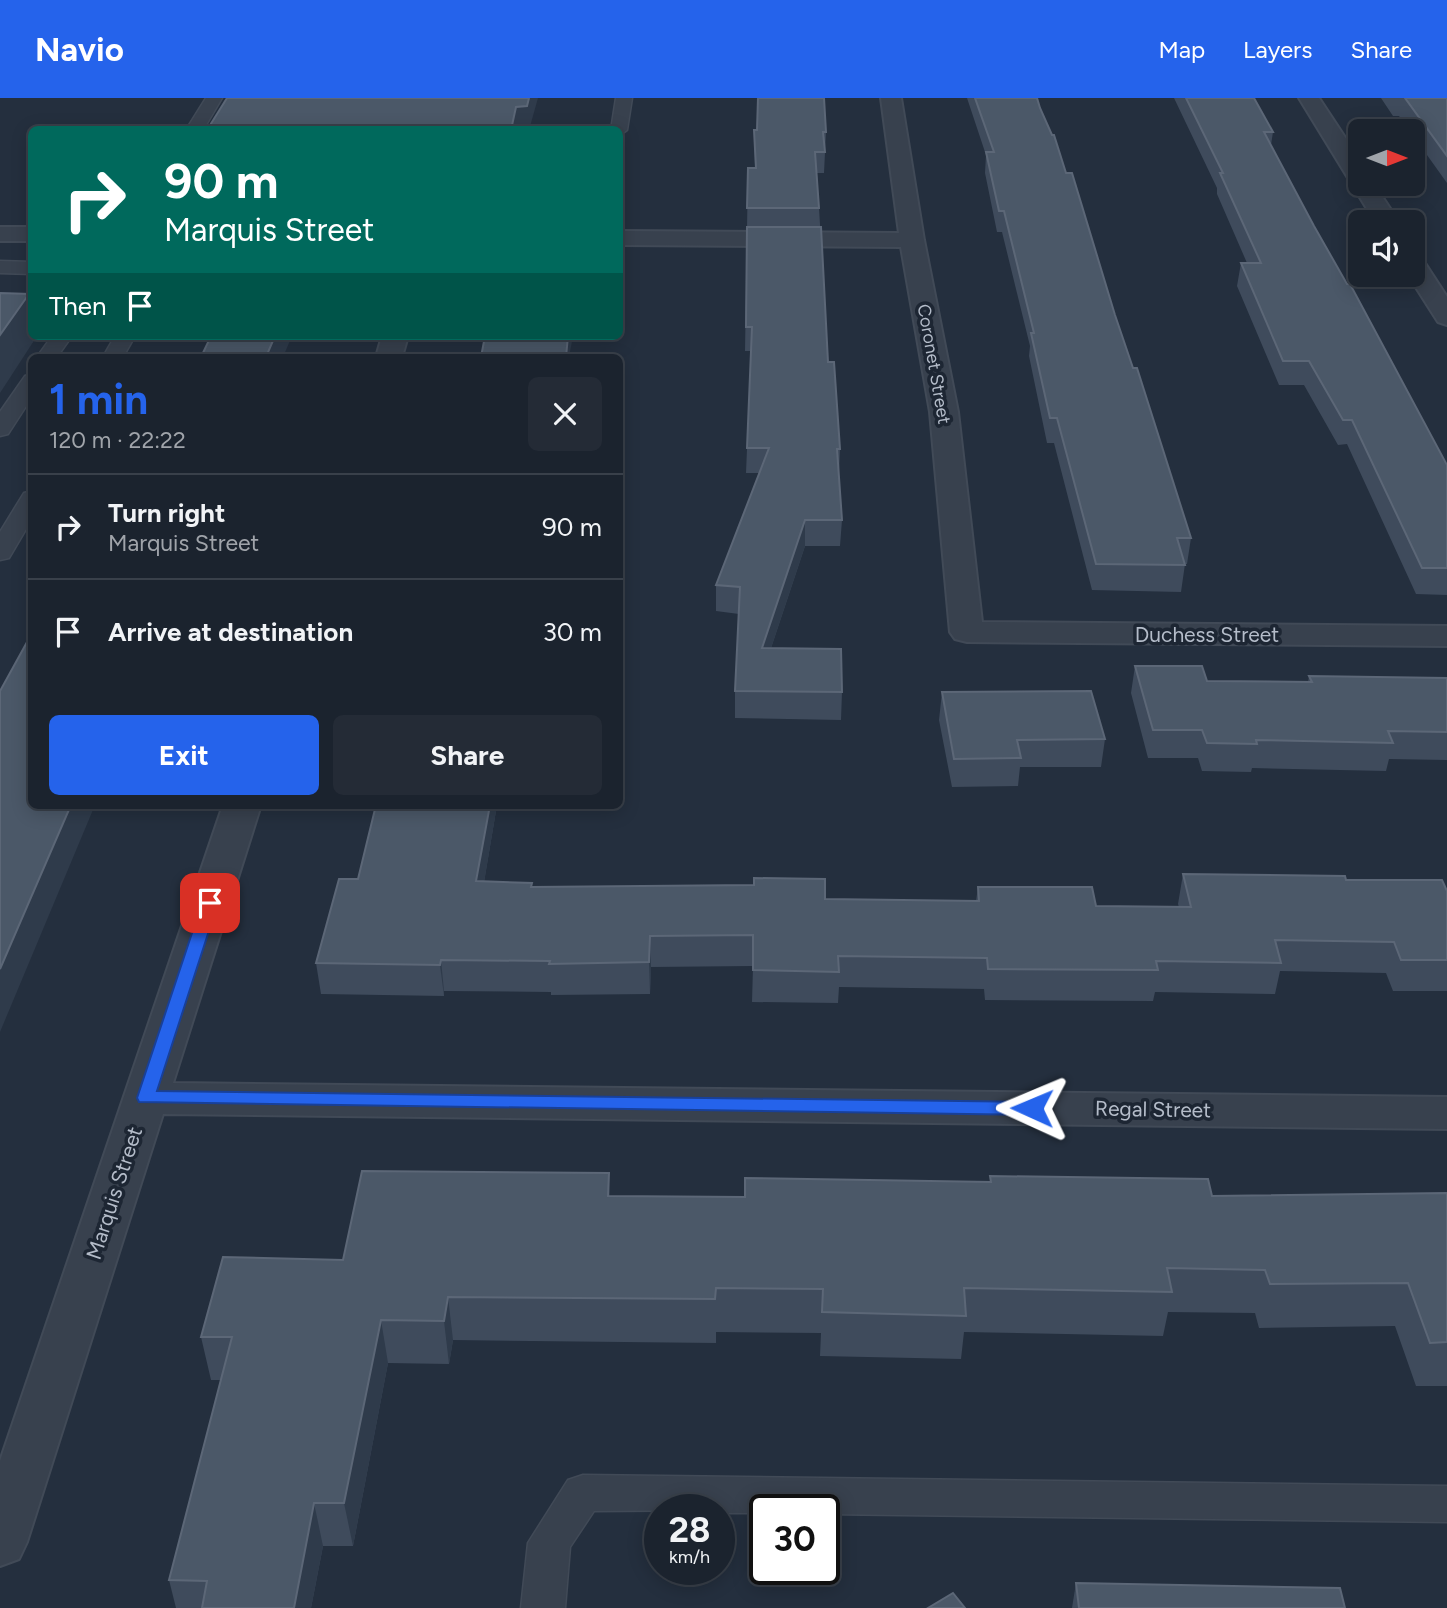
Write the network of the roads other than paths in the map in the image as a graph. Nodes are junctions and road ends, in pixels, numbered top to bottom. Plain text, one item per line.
1 (214, 98) edge
2 (624, 98) edge
3 (891, 98) edge
4 (1309, 98) edge
5 (196, 126) edge
6 (620, 126) edge
7 (1348, 159) edge
8 (0, 234) edge
9 (28, 234) edge
10 (623, 238) edge
11 (912, 240) junction
12 (0, 267) edge
13 (28, 268) edge
14 (1425, 282) edge
15 (1447, 317) edge
16 (28, 386) edge
17 (0, 429) edge
18 (28, 505) edge
19 (0, 553) edge
20 (967, 632) joint
21 (1447, 636) edge
22 (241, 809) edge
23 (146, 1098) junction
24 (1447, 1113) edge
25 (1447, 1504) edge
26 (0, 1542) edge
27 (543, 1608) edge

1 - 5 lane
2 - 6 lane
3 - 11 street, Coronet Street
4 - 7 street
8 - 9 street
10 - 11 street
11 - 20 street, Coronet Street
12 - 13 lane
14 - 15 street
16 - 17 lane
18 - 19 lane
20 - 21 street, Duchess Street
22 - 23 street, Marquis Street
23 - 24 street, Regal Street
23 - 26 street, Marquis Street
25 - 27 lane

